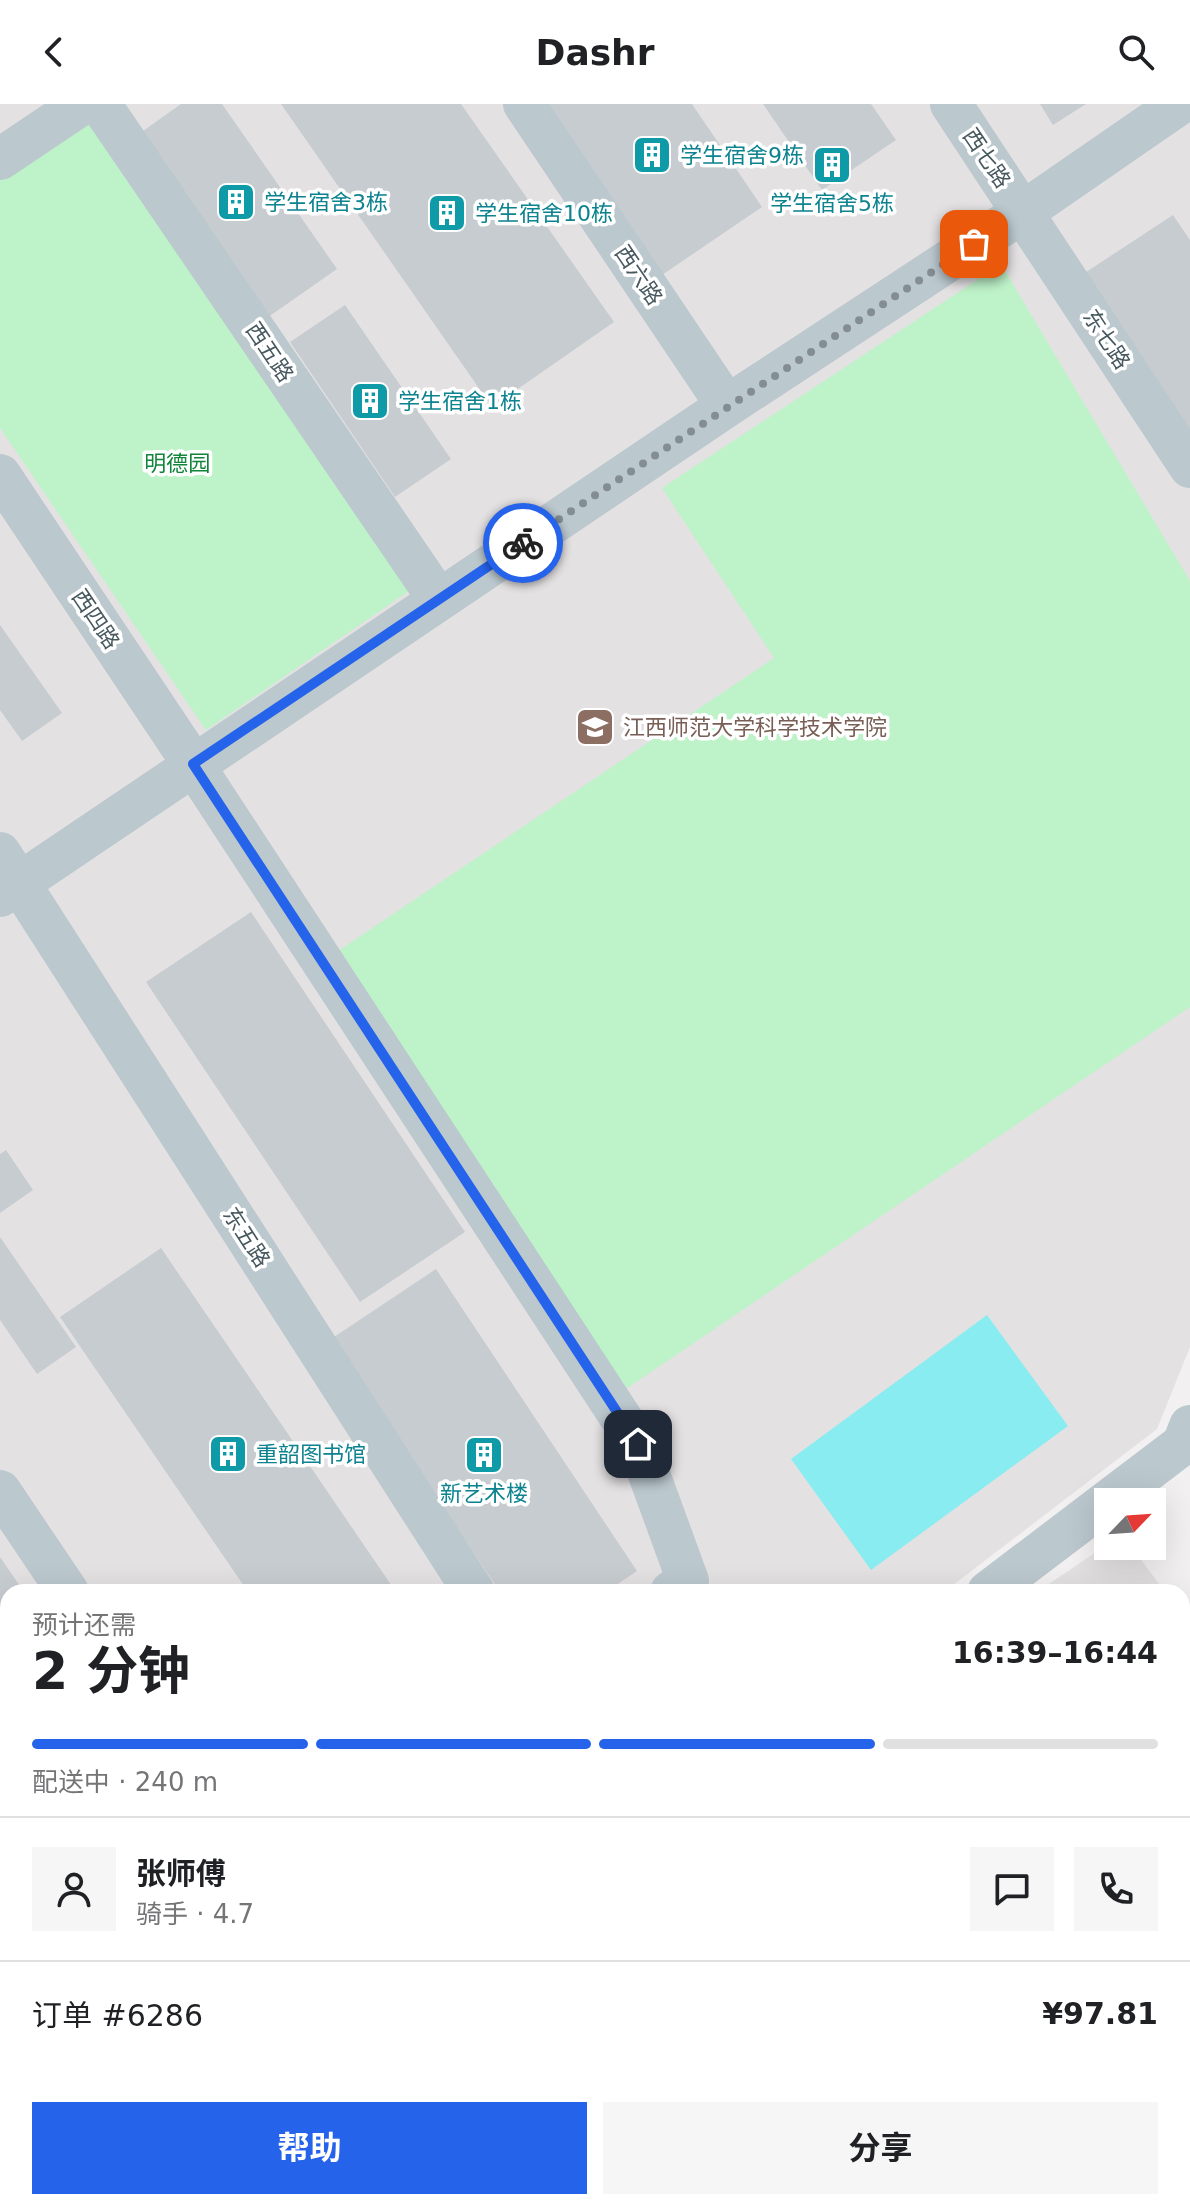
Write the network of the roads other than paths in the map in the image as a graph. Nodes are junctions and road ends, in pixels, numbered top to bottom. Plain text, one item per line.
1 (82, 104) edge
2 (100, 104) edge
3 (524, 104) edge
4 (951, 104) edge
5 (1178, 104) edge
6 (1190, 124) edge
7 (0, 159) edge
8 (1023, 212) junction
9 (727, 406) junction
10 (1190, 467) edge
11 (6, 495) edge
12 (439, 600) junction
13 (193, 764) junction
14 (7, 877) edge
15 (1188, 1440) edge
16 (0, 1491) edge
17 (63, 1584) edge
18 (469, 1584) edge
19 (683, 1584) edge
20 (999, 1584) edge

1 - 7 street
2 - 12 street, 西五路
3 - 9 street, 西六路
4 - 8 street, 西七路
5 - 6 street
5 - 8 street
8 - 9 street
8 - 10 street, 东七路
9 - 12 street
11 - 13 street, 西四路
12 - 13 street
13 - 14 street
13 - 19 street, 西四路
14 - 18 street, 东五路
15 - 20 street
16 - 17 street

